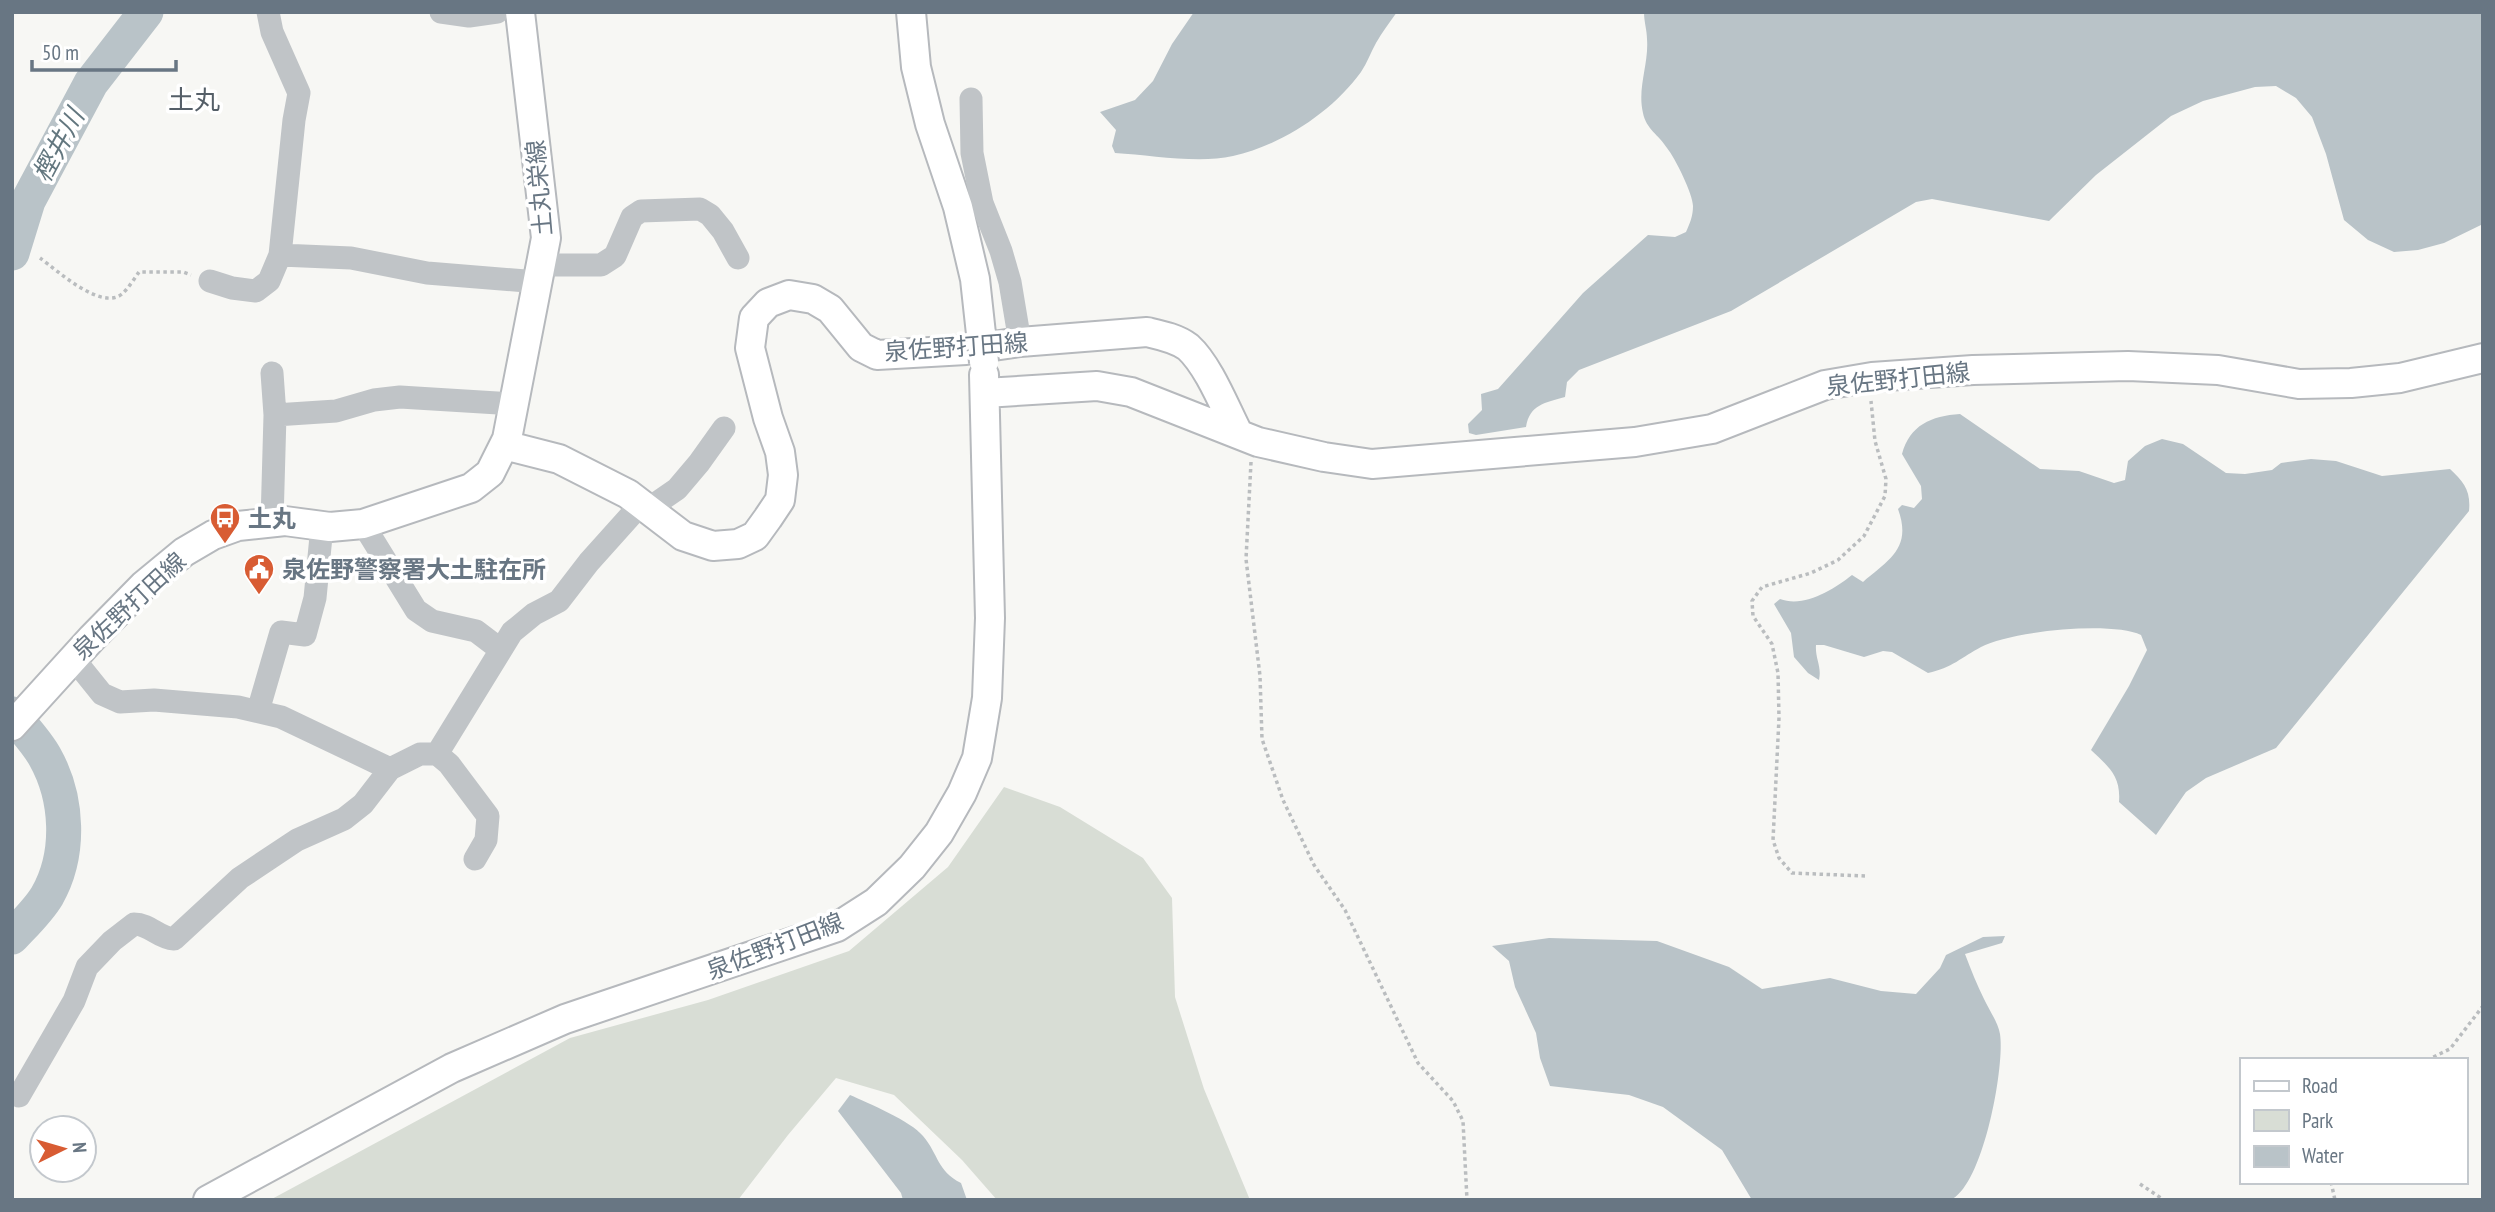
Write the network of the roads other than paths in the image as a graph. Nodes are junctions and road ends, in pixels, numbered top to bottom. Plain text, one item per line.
1 (268, 12) edge
2 (441, 12) edge
3 (496, 12) edge
4 (520, 12) edge
5 (911, 12) edge
6 (971, 99) dead end
7 (280, 255) junction
8 (738, 258) dead end
9 (540, 273) junction
10 (210, 281) road end
11 (1020, 342) junction
12 (2483, 358) edge
13 (272, 373) dead end
14 (985, 393) junction
15 (514, 404) junction
16 (275, 415) junction
17 (724, 428) dead end
18 (1244, 436) junction
19 (504, 445) junction
20 (645, 506) junction
21 (272, 522) junction
22 (363, 524) junction
23 (322, 526) junction
24 (501, 650) junction
25 (73, 658) junction
26 (258, 711) junction
27 (12, 726) edge
28 (437, 754) junction
29 (390, 769) junction
30 (475, 859) dead end
31 (19, 1096) dead end
32 (208, 1200) edge

1 - 7 street
2 - 3 street
4 - 9 main road, 土丸栄線
5 - 14 main road, bridge
6 - 11 street
7 - 9 street
7 - 10 street
8 - 9 street
9 - 15 main road, 土丸栄線
11 - 18 main road, 泉佐野打田線
11 - 20 main road, 泉佐野打田線
12 - 18 main road, 泉佐野打田線
13 - 16 street
14 - 18 main road, 泉佐野打田線
14 - 32 main road, 泉佐野打田線
15 - 16 street
15 - 19 main road, 土丸栄線
16 - 21 street
17 - 20 street
19 - 20 main road, 泉佐野打田線
19 - 22 main road, 泉佐野打田線
20 - 24 street
21 - 23 main road, 泉佐野打田線
21 - 25 main road, 泉佐野打田線
22 - 23 main road, 泉佐野打田線
22 - 24 street
23 - 26 street
24 - 28 street
25 - 26 street
25 - 27 main road, 泉佐野打田線
26 - 29 street
28 - 29 street
28 - 30 street
29 - 31 street

